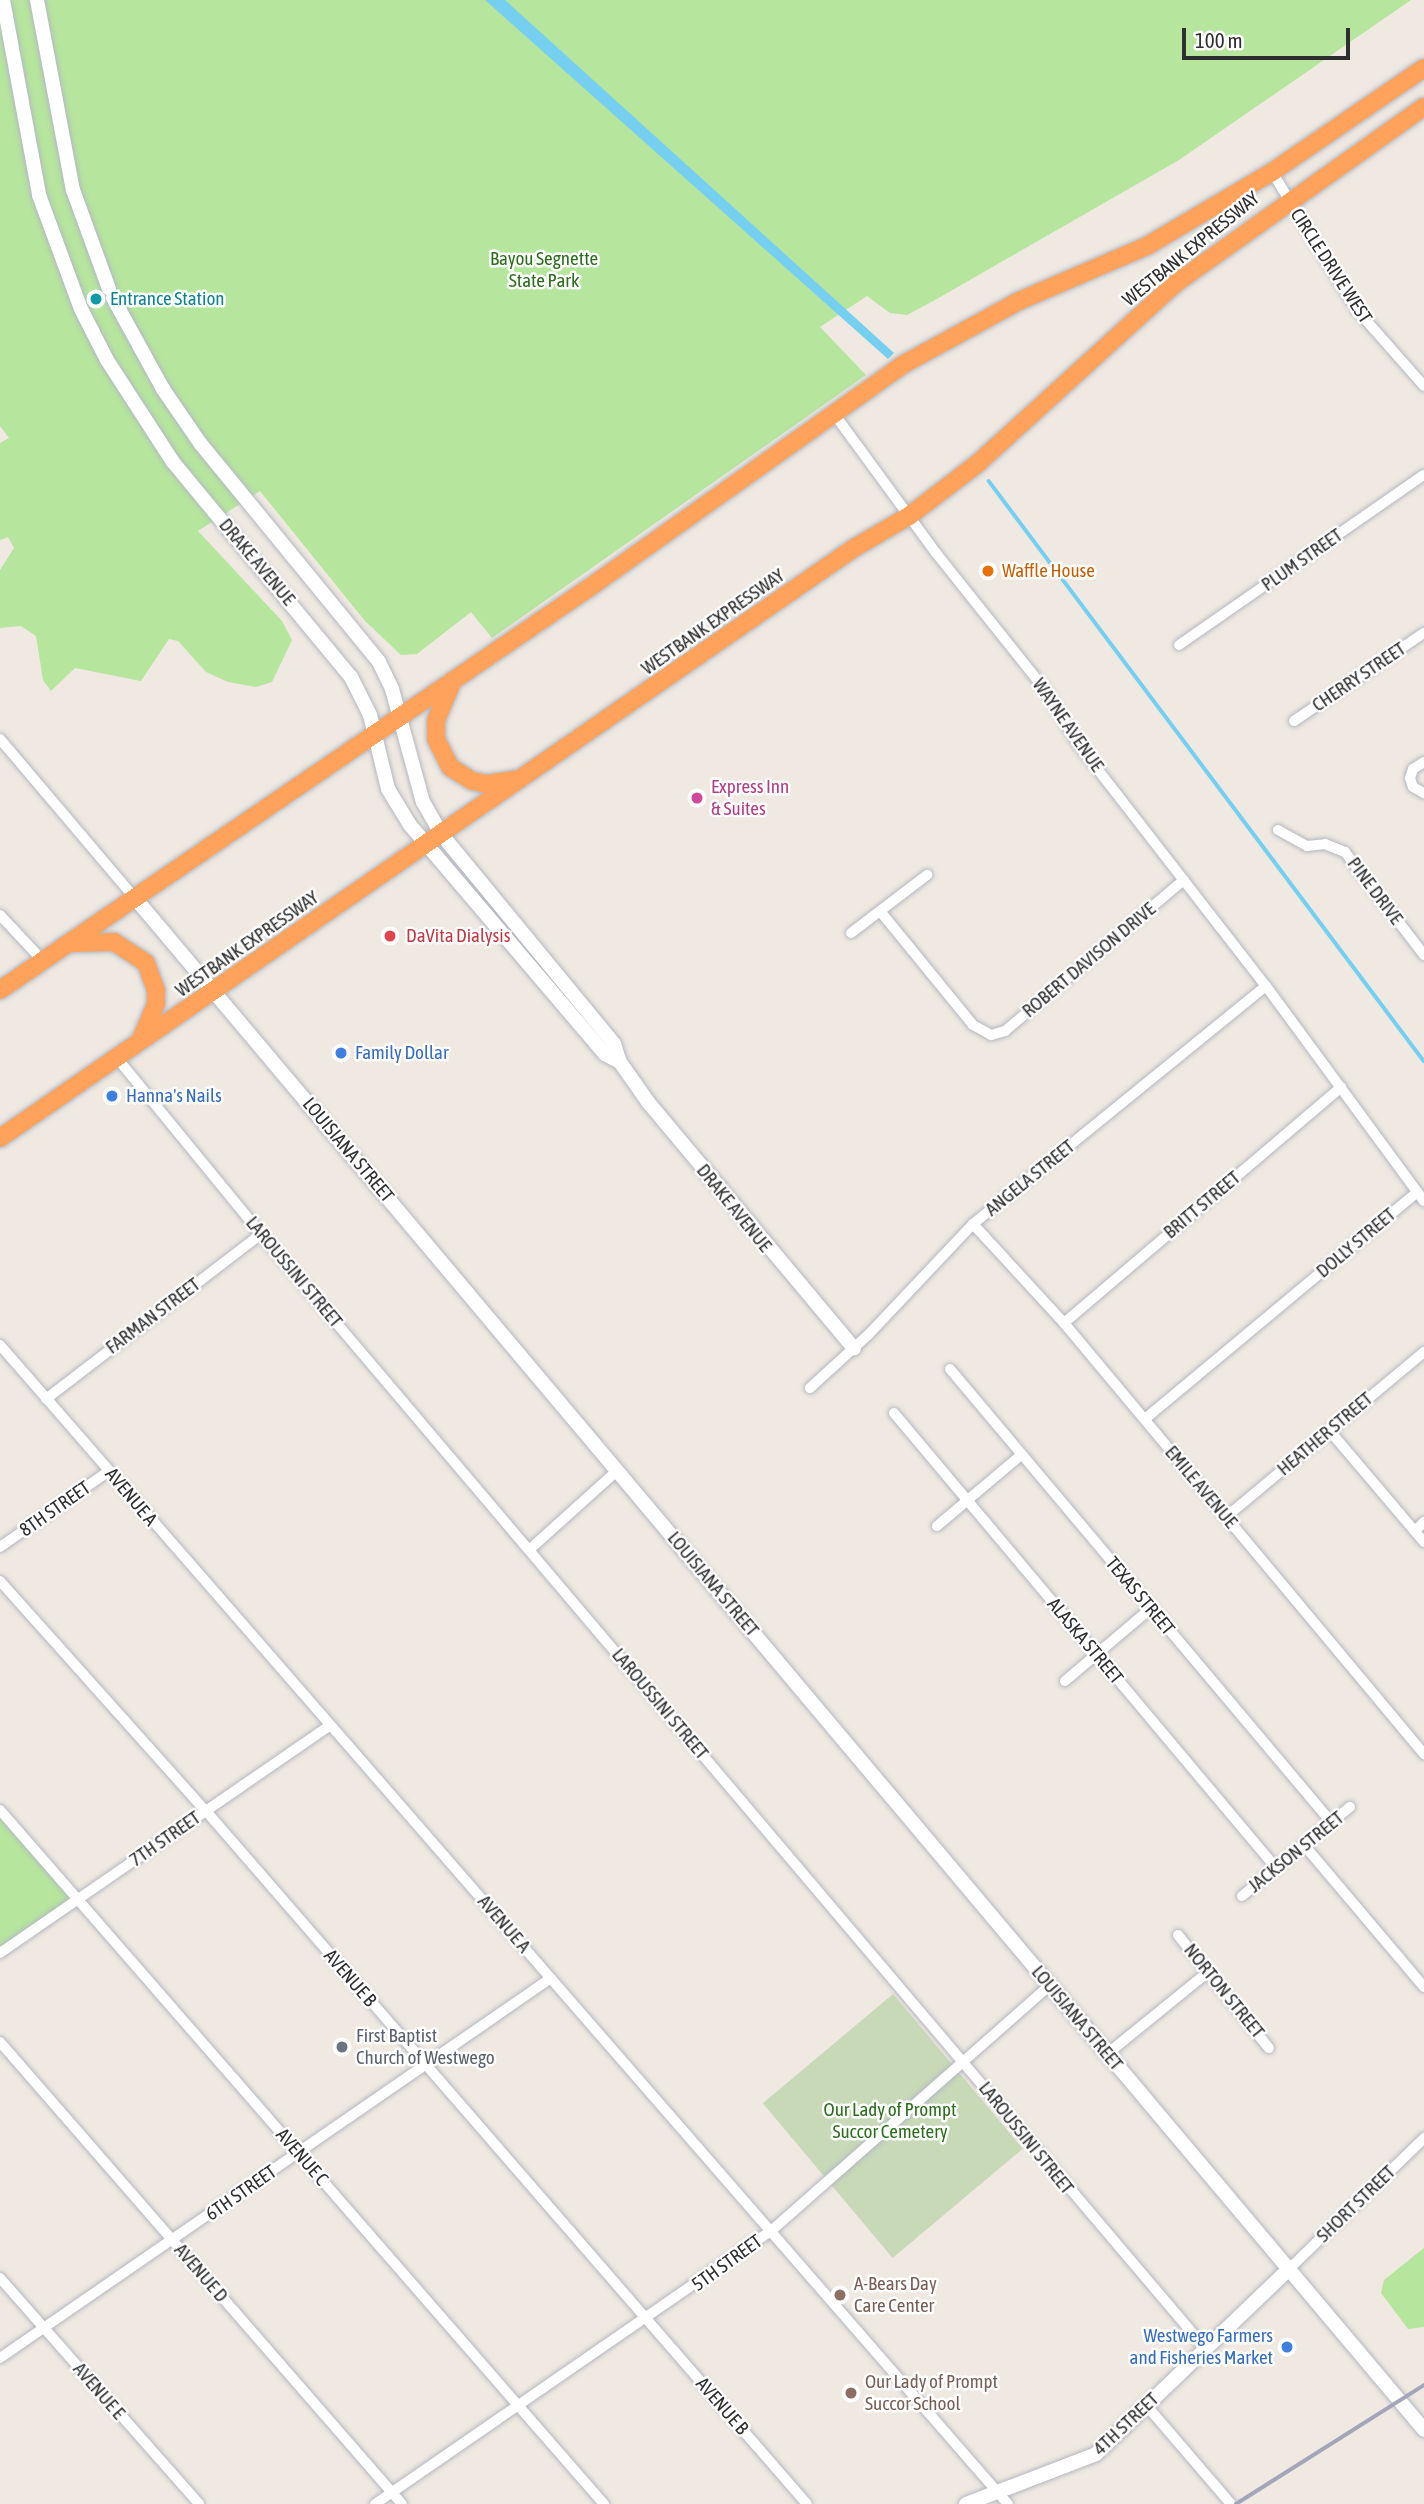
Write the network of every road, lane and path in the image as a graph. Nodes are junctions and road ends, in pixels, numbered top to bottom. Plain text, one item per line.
1 (3, 0) edge
2 (37, 0) edge
3 (1424, 68) edge
4 (1424, 107) edge
5 (1272, 172) junction
6 (1288, 199) junction
7 (1424, 386) edge
8 (835, 415) junction
9 (1424, 475) edge
10 (909, 516) junction
11 (1424, 633) edge
12 (1179, 645) dead end
13 (454, 679) junction
14 (400, 716) junction
15 (1293, 721) dead end
16 (374, 734) junction
17 (0, 739) edge
18 (1424, 762) edge
19 (525, 778) junction
20 (1424, 793) edge
21 (1278, 830) dead end
22 (435, 840) junction
23 (927, 875) dead end
24 (1184, 880) junction
25 (135, 898) junction
26 (880, 911) junction
27 (0, 915) edge
28 (851, 933) dead end
29 (68, 944) junction
30 (1424, 955) edge
31 (43, 961) junction
32 (1266, 986) junction
33 (0, 990) edge
34 (215, 991) junction
35 (1302, 1034) joint
36 (138, 1044) junction
37 (117, 1058) junction
38 (1341, 1087) junction
39 (0, 1138) edge
40 (1421, 1196) edge
41 (973, 1224) junction
42 (261, 1234) junction
43 (1064, 1323) junction
44 (0, 1345) edge
45 (854, 1348) junction
46 (1424, 1352) edge
47 (950, 1369) dead end
48 (810, 1388) dead end
49 (46, 1399) junction
50 (894, 1413) dead end
51 (1145, 1419) junction
52 (1329, 1430) junction
53 (1021, 1455) junction
54 (109, 1471) junction
55 (618, 1471) junction
56 (967, 1501) junction
57 (1226, 1517) junction
58 (1424, 1522) edge
59 (937, 1526) dead end
60 (1415, 1531) junction
61 (1424, 1542) edge
62 (0, 1547) edge
63 (529, 1550) junction
64 (0, 1581) edge
65 (1151, 1608) junction
66 (1096, 1654) junction
67 (1065, 1681) dead end
68 (330, 1725) junction
69 (1424, 1754) edge
70 (1350, 1807) dead end
71 (0, 1810) edge
72 (206, 1811) junction
73 (1331, 1822) junction
74 (1304, 1845) junction
75 (1276, 1868) junction
76 (1242, 1896) dead end
77 (78, 1899) junction
78 (1178, 1935) dead end
79 (0, 1953) edge
80 (1208, 1972) junction
81 (551, 1978) junction
82 (1050, 1985) junction
83 (1424, 1987) edge
84 (0, 2042) edge
85 (1269, 2048) dead end
86 (1108, 2054) junction
87 (962, 2060) junction
88 (425, 2066) junction
89 (1424, 2138) edge
90 (299, 2153) junction
91 (771, 2231) junction
92 (172, 2241) junction
93 (1288, 2270) junction
94 (0, 2278) edge
95 (647, 2319) junction
96 (44, 2328) junction
97 (1206, 2349) junction
98 (0, 2358) edge
99 (1147, 2406) junction
100 (519, 2407) junction
101 (1424, 2430) edge
102 (996, 2490) junction
103 (392, 2492) junction
104 (199, 2504) edge
105 (375, 2504) edge
106 (402, 2504) edge
107 (604, 2504) edge
108 (807, 2504) edge
109 (966, 2504) edge
110 (1008, 2504) edge
111 (1231, 2504) edge

1 - 16 street, DRAKE AVENUE
2 - 14 street, DRAKE AVENUE
3 - 5 highway, WESTBANK EXPRESSWAY
4 - 6 highway, WESTBANK EXPRESSWAY
5 - 6 street, CIRCLE DRIVE WEST
5 - 8 highway, WESTBANK EXPRESSWAY
6 - 7 street, CIRCLE DRIVE WEST
6 - 10 highway, WESTBANK EXPRESSWAY
8 - 10 street, WAYNE AVENUE
8 - 13 highway, WESTBANK EXPRESSWAY
9 - 12 street, PLUM STREET
10 - 19 highway, WESTBANK EXPRESSWAY
10 - 24 street, WAYNE AVENUE
11 - 15 street, CHERRY STREET
13 - 14 highway, WESTBANK EXPRESSWAY
13 - 19 highway
14 - 16 highway, WESTBANK EXPRESSWAY
14 - 22 street, DRAKE AVENUE
16 - 22 street, DRAKE AVENUE
16 - 25 highway, WESTBANK EXPRESSWAY
17 - 25 street, LOUISIANA STREET
18 - 20 street
19 - 22 highway, WESTBANK EXPRESSWAY
21 - 30 street, PINE DRIVE
22 - 34 highway, WESTBANK EXPRESSWAY
22 - 45 street, DRAKE AVENUE
23 - 26 street
24 - 26 street, ROBERT DAVISON DRIVE
24 - 32 street, WAYNE AVENUE
25 - 29 highway, WESTBANK EXPRESSWAY
25 - 34 street, LOUISIANA STREET
26 - 28 street
27 - 31 street
29 - 31 highway, WESTBANK EXPRESSWAY
29 - 36 highway
31 - 33 highway, WESTBANK EXPRESSWAY
32 - 35 street, WAYNE AVENUE
32 - 41 street, ANGELA STREET
34 - 36 highway, WESTBANK EXPRESSWAY
34 - 55 street, LOUISIANA STREET
35 - 38 street, DOLLY STREET
36 - 37 highway, WESTBANK EXPRESSWAY
37 - 39 highway, WESTBANK EXPRESSWAY
37 - 42 street, LAROUSSINI STREET
38 - 40 street, DOLLY STREET
38 - 43 street, BRITT STREET
40 - 51 street, DOLLY STREET
41 - 43 street, EMILE AVENUE
41 - 45 street, ANGELA STREET
42 - 49 street, FARMAN STREET
42 - 63 street, LAROUSSINI STREET
43 - 51 street, EMILE AVENUE
44 - 49 street, AVENUE A
45 - 48 street, ANGELA STREET
46 - 52 street, HEATHER STREET
47 - 53 street, TEXAS STREET
49 - 54 street, AVENUE A
50 - 56 street, ALASKA STREET
51 - 57 street, EMILE AVENUE
52 - 57 street, HEATHER STREET
52 - 60 street
53 - 56 street
53 - 65 street, TEXAS STREET
54 - 62 street, 8TH STREET
54 - 68 street, AVENUE A
55 - 63 street
55 - 82 street, LOUISIANA STREET
56 - 59 street
56 - 66 street, ALASKA STREET
57 - 69 street, EMILE AVENUE
58 - 60 street
60 - 61 street
63 - 87 street, LAROUSSINI STREET
64 - 72 street, AVENUE B
65 - 66 street
65 - 73 street, TEXAS STREET
66 - 67 street
66 - 75 street, ALASKA STREET
68 - 72 street, 7TH STREET
68 - 81 street, AVENUE A
70 - 73 street, JACKSON STREET
71 - 77 street, AVENUE C
72 - 77 street, 7TH STREET
72 - 88 street, AVENUE B
73 - 74 street, JACKSON STREET
74 - 75 street, JACKSON STREET
74 - 83 street
75 - 76 street, JACKSON STREET
77 - 79 street, 7TH STREET
77 - 90 street, AVENUE C
78 - 80 street, NORTON STREET
80 - 85 street, NORTON STREET
80 - 86 street
81 - 88 street, 6TH STREET
81 - 91 street, AVENUE A
82 - 86 street, LOUISIANA STREET
82 - 87 street, 5TH STREET
84 - 92 street, AVENUE D
86 - 93 street, LOUISIANA STREET
87 - 91 street, 5TH STREET
87 - 97 street, LAROUSSINI STREET
88 - 90 street, 6TH STREET
88 - 95 street, AVENUE B
89 - 93 street, SHORT STREET
90 - 92 street, 6TH STREET
90 - 100 street, AVENUE C
91 - 95 street, 5TH STREET
91 - 102 street, AVENUE A
92 - 96 street, 6TH STREET
92 - 103 street, AVENUE D
93 - 97 street, 4TH STREET
93 - 101 street, LOUISIANA STREET
94 - 96 street, AVENUE E
95 - 100 street, 5TH STREET
95 - 108 street, AVENUE B
96 - 98 street, 6TH STREET
96 - 104 street, AVENUE E
97 - 99 street, 4TH STREET
99 - 102 street, 4TH STREET
99 - 111 street
100 - 103 street, 5TH STREET
100 - 107 street, AVENUE C
102 - 109 street, 4TH STREET
102 - 110 street, AVENUE A
103 - 105 street, 5TH STREET
103 - 106 street, AVENUE D

